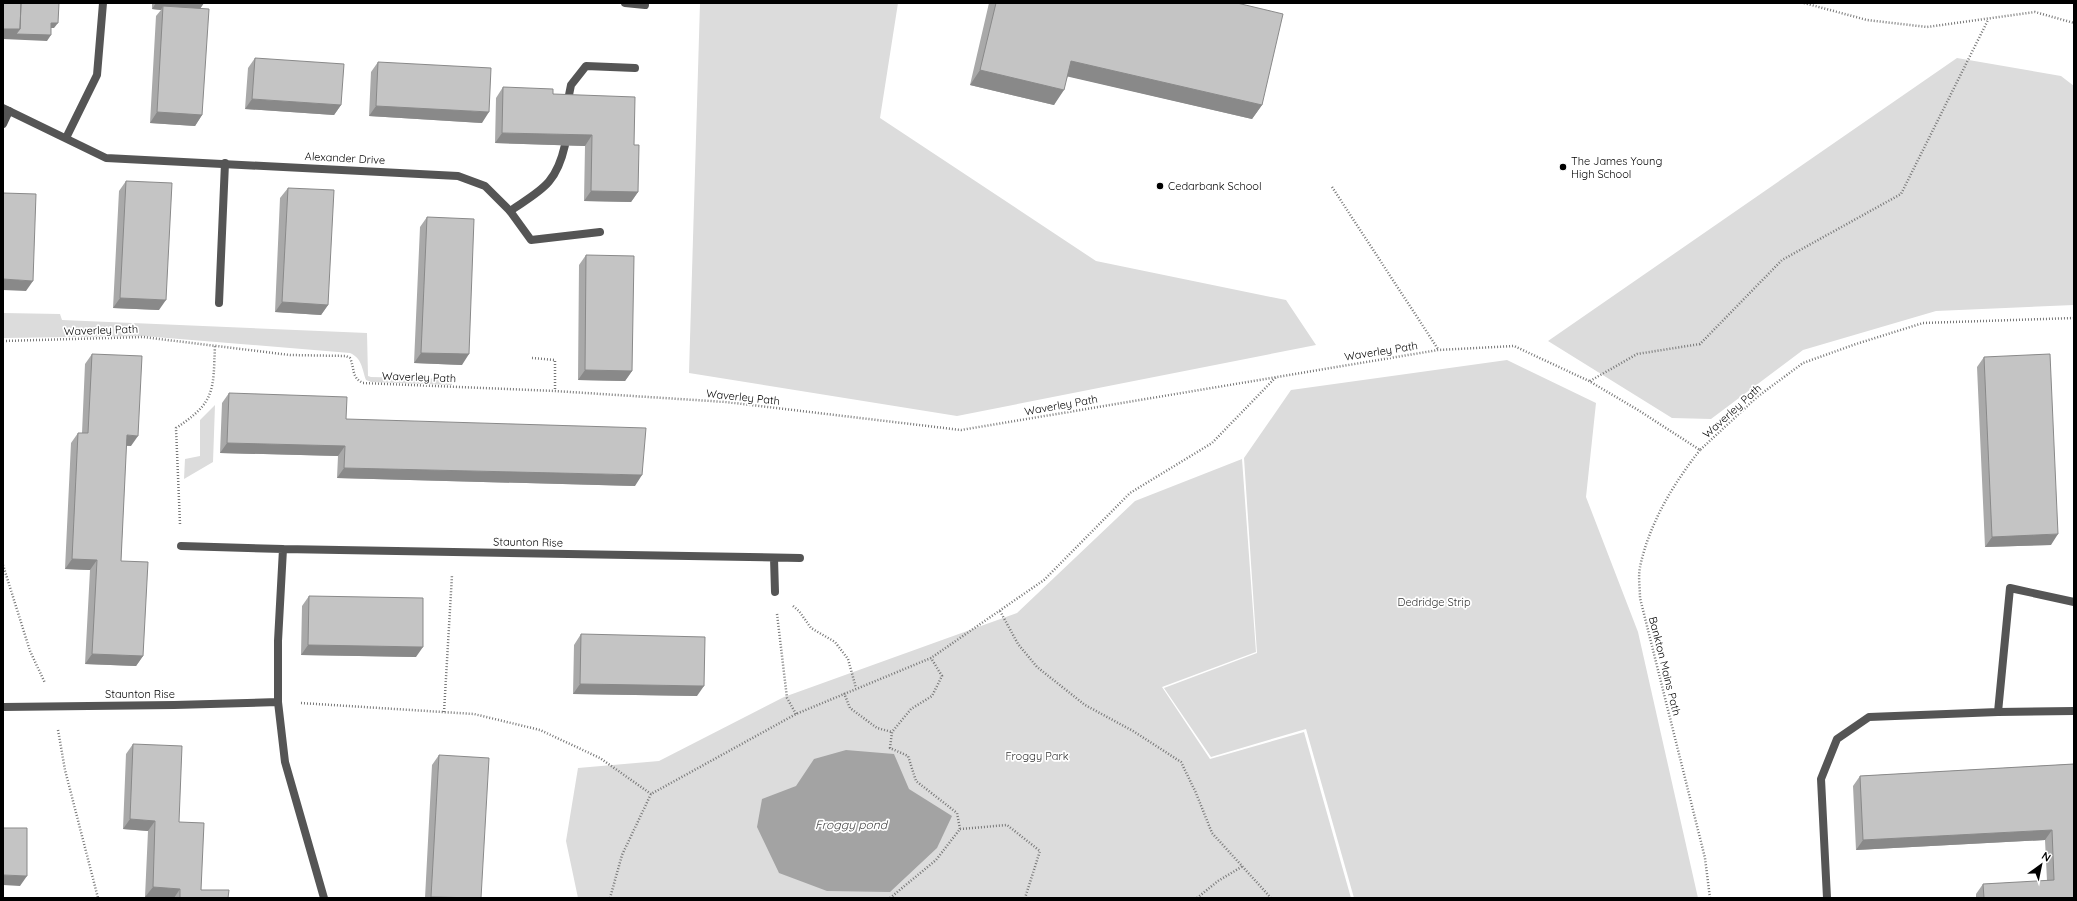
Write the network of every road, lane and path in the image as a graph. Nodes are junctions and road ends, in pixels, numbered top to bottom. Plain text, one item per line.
1 (103, 3) edge
2 (625, 3) edge
3 (1804, 3) edge
4 (645, 5) dead end
5 (1988, 20) junction
6 (2074, 23) edge
7 (635, 68) dead end
8 (567, 105) edge
9 (6, 109) edge
10 (3, 124) edge
11 (66, 138) junction
12 (565, 145) edge
13 (225, 163) junction
14 (1332, 187) dead end
15 (510, 210) junction
16 (600, 232) dead end
17 (219, 302) dead end
18 (2074, 318) edge
19 (3, 341) edge
20 (215, 346) junction
21 (1438, 350) junction
22 (532, 358) dead end
23 (1277, 376) junction
24 (1589, 381) junction
25 (555, 391) junction
26 (1700, 450) junction
27 (181, 546) joint
28 (283, 549) junction
29 (453, 552) junction
30 (774, 558) junction
31 (800, 558) dead end
32 (3, 565) edge
33 (775, 592) junction
34 (2074, 602) edge
35 (1000, 611) junction
36 (931, 658) junction
37 (856, 688) junction
38 (844, 693) junction
39 (278, 702) junction
40 (56, 706) junction
41 (3, 707) edge
42 (2074, 711) edge
43 (444, 712) junction
44 (1998, 712) junction
45 (796, 714) junction
46 (892, 732) junction
47 (651, 794) junction
48 (960, 829) junction
49 (1243, 866) junction
50 (98, 898) edge
51 (324, 898) edge
52 (610, 898) edge
53 (890, 898) edge
54 (1026, 898) edge
55 (1198, 898) edge
56 (1271, 898) edge
57 (1710, 898) edge
58 (1828, 898) edge

1 - 11 street
2 - 4 street
3 - 5 path
5 - 6 path
5 - 24 path
7 - 8 street
9 - 10 street
9 - 11 street, Alexander Drive
11 - 13 street, Alexander Drive
12 - 15 street
13 - 15 street, Alexander Drive
13 - 17 street
14 - 21 path
15 - 16 street, Alexander Drive
18 - 26 path, Waverley Path
19 - 20 path, Waverley Path
20 - 25 path, Waverley Path
20 - 27 path
21 - 23 path, Waverley Path
21 - 24 path, Waverley Path
22 - 25 path
23 - 25 path, Waverley Path
23 - 35 path
24 - 26 path, Waverley Path
26 - 57 path, Bankton Mains Path
27 - 28 street, Staunton Rise
28 - 29 street, Staunton Rise
28 - 39 street
29 - 30 street, Staunton Rise
29 - 43 path
30 - 31 street, Staunton Rise
30 - 33 street
32 - 40 path
33 - 37 path
33 - 45 path
34 - 44 street
35 - 36 path
35 - 49 path
36 - 37 path
36 - 46 path
37 - 38 path
38 - 45 path
38 - 46 path
39 - 40 street, Staunton Rise
39 - 43 path
39 - 51 street
40 - 41 street, Staunton Rise
40 - 50 path
42 - 44 street
43 - 47 path
44 - 58 street
45 - 47 path
46 - 48 path
47 - 52 path
48 - 53 path
48 - 54 path
49 - 55 path
49 - 56 path

